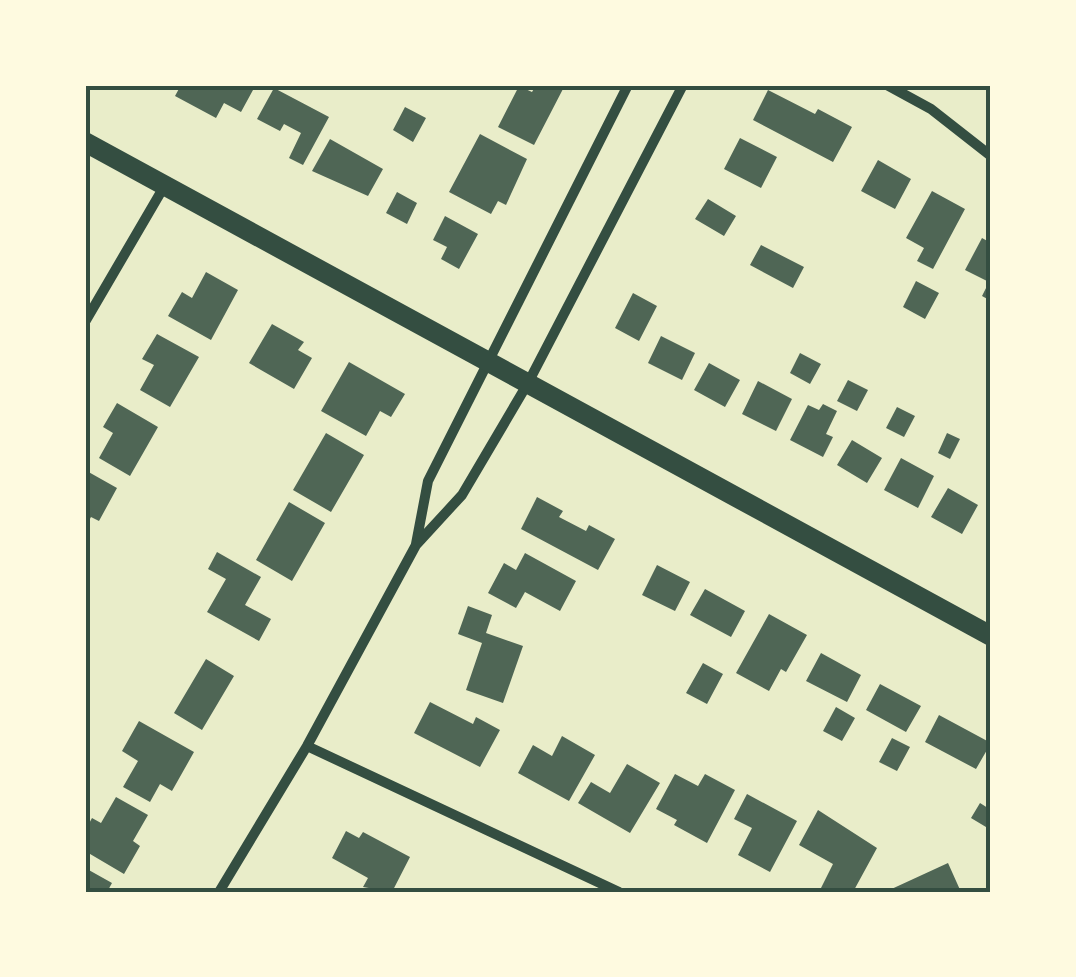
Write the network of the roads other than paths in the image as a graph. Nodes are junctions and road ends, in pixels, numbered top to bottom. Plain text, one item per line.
1 (628, 85) edge
2 (683, 85) edge
3 (887, 85) edge
4 (85, 142) edge
5 (991, 156) edge
6 (165, 185) junction
7 (85, 322) edge
8 (486, 360) junction
9 (528, 383) junction
10 (416, 545) junction
11 (991, 636) edge
12 (308, 746) junction
13 (219, 892) edge
14 (619, 892) edge

1 - 8 street
2 - 9 street
3 - 5 street
4 - 6 main road
6 - 7 street
6 - 8 main road
8 - 9 main road
8 - 10 street
9 - 10 street
9 - 11 main road
10 - 12 street
12 - 13 street
12 - 14 street

